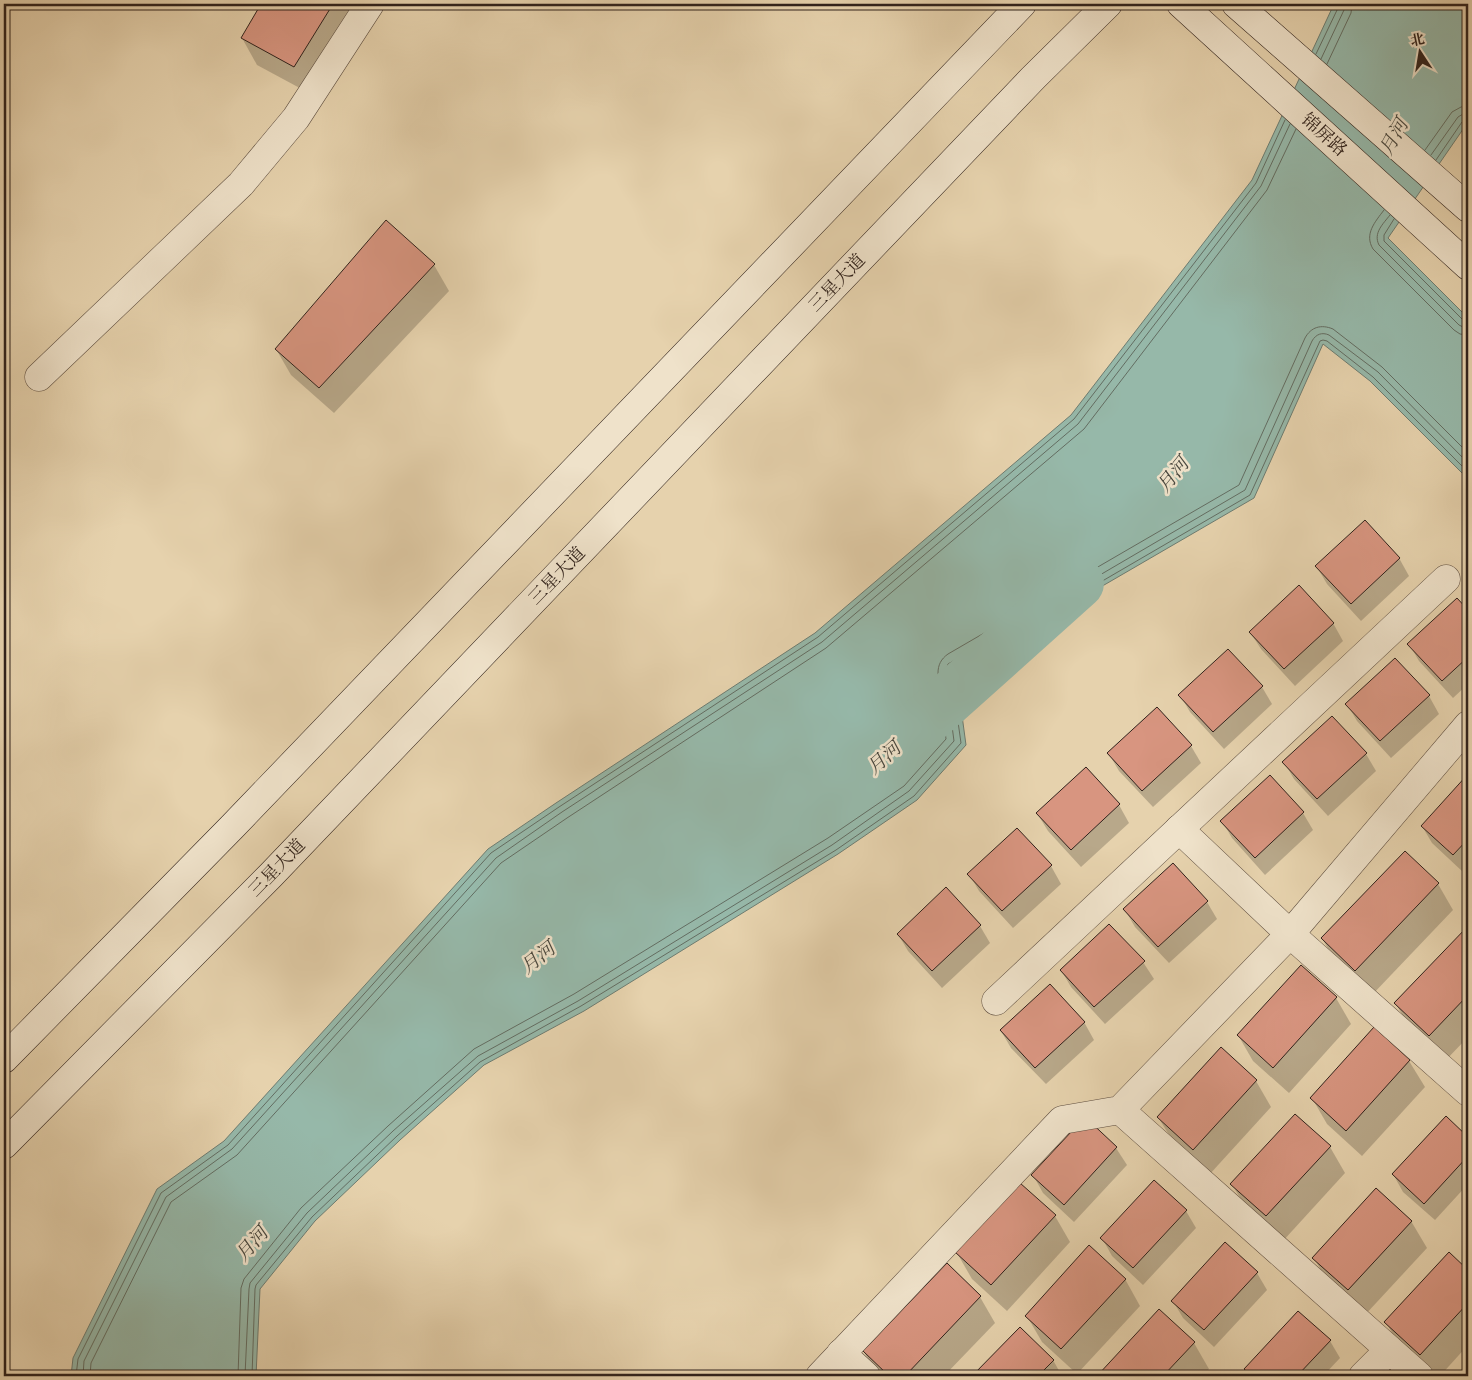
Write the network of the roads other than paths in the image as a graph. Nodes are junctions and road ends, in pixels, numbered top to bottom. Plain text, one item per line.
1 (370, 4) edge
2 (1022, 4) edge
3 (1108, 4) edge
4 (1181, 4) edge
5 (1236, 4) edge
6 (1464, 205) edge
7 (1468, 266) edge
8 (39, 377) dead end
9 (1446, 579) dead end
10 (1468, 725) edge
11 (1180, 829) junction
12 (1290, 934) junction
13 (996, 1001) dead end
14 (4, 1059) edge
15 (1468, 1092) edge
16 (1120, 1110) junction
17 (4, 1145) edge
18 (1389, 1350) junction
19 (841, 1354) junction
20 (820, 1376) edge
21 (866, 1376) edge
22 (1364, 1376) edge
23 (1419, 1376) edge

1 - 8 street
2 - 14 street
3 - 17 street, 三星大道
4 - 7 street, 锦屏路
5 - 6 street
9 - 11 street
10 - 12 street
11 - 12 street
11 - 13 street
12 - 15 street
12 - 16 street
16 - 18 street
16 - 19 street
18 - 22 street
18 - 23 street
19 - 20 street
19 - 21 street

